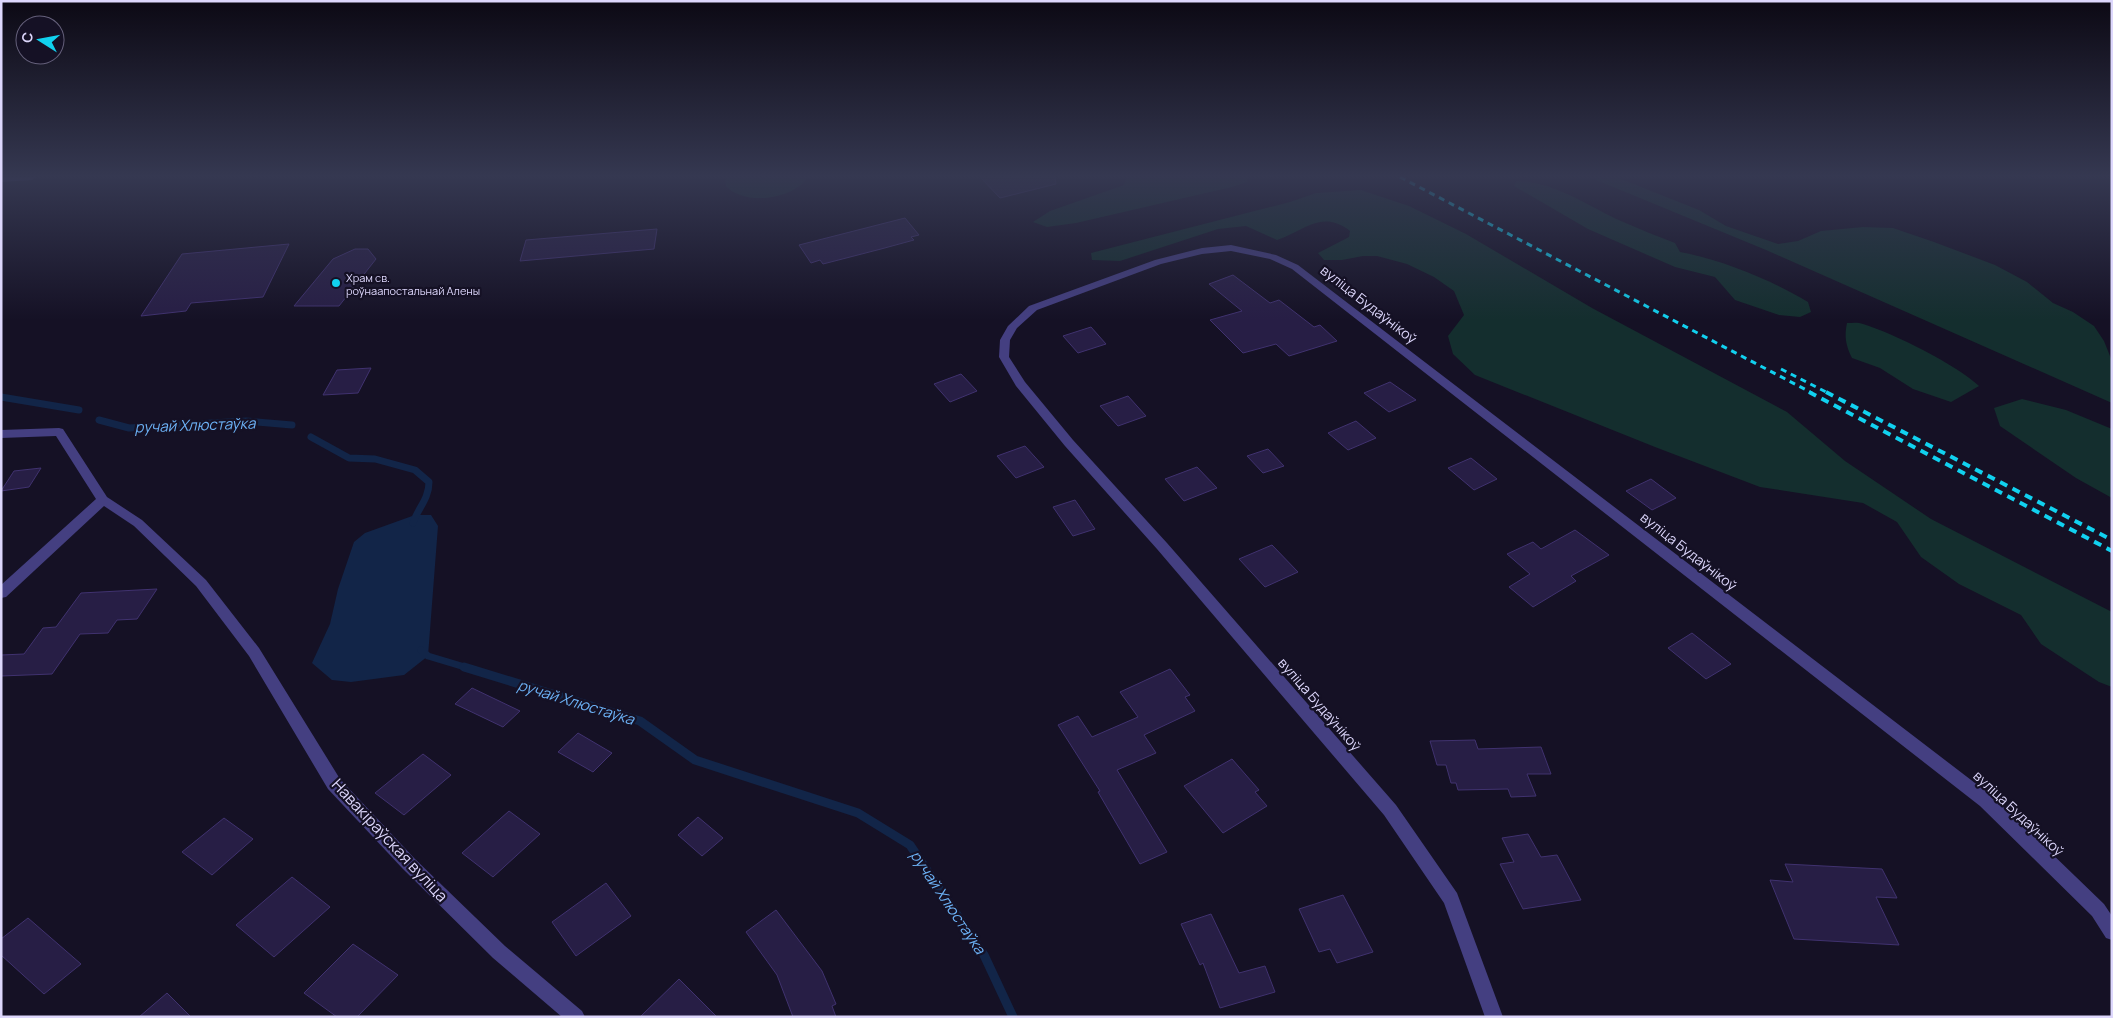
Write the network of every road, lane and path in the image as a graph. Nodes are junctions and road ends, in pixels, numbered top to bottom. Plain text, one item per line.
1 (1, 434) edge
2 (103, 500) junction
3 (1, 593) edge
4 (2112, 932) edge
5 (576, 1017) edge
6 (1494, 1017) edge

1 - 2 street
2 - 3 street
2 - 5 street, Навакіраўская вуліца
4 - 6 street, вуліца Будаўнікоў

